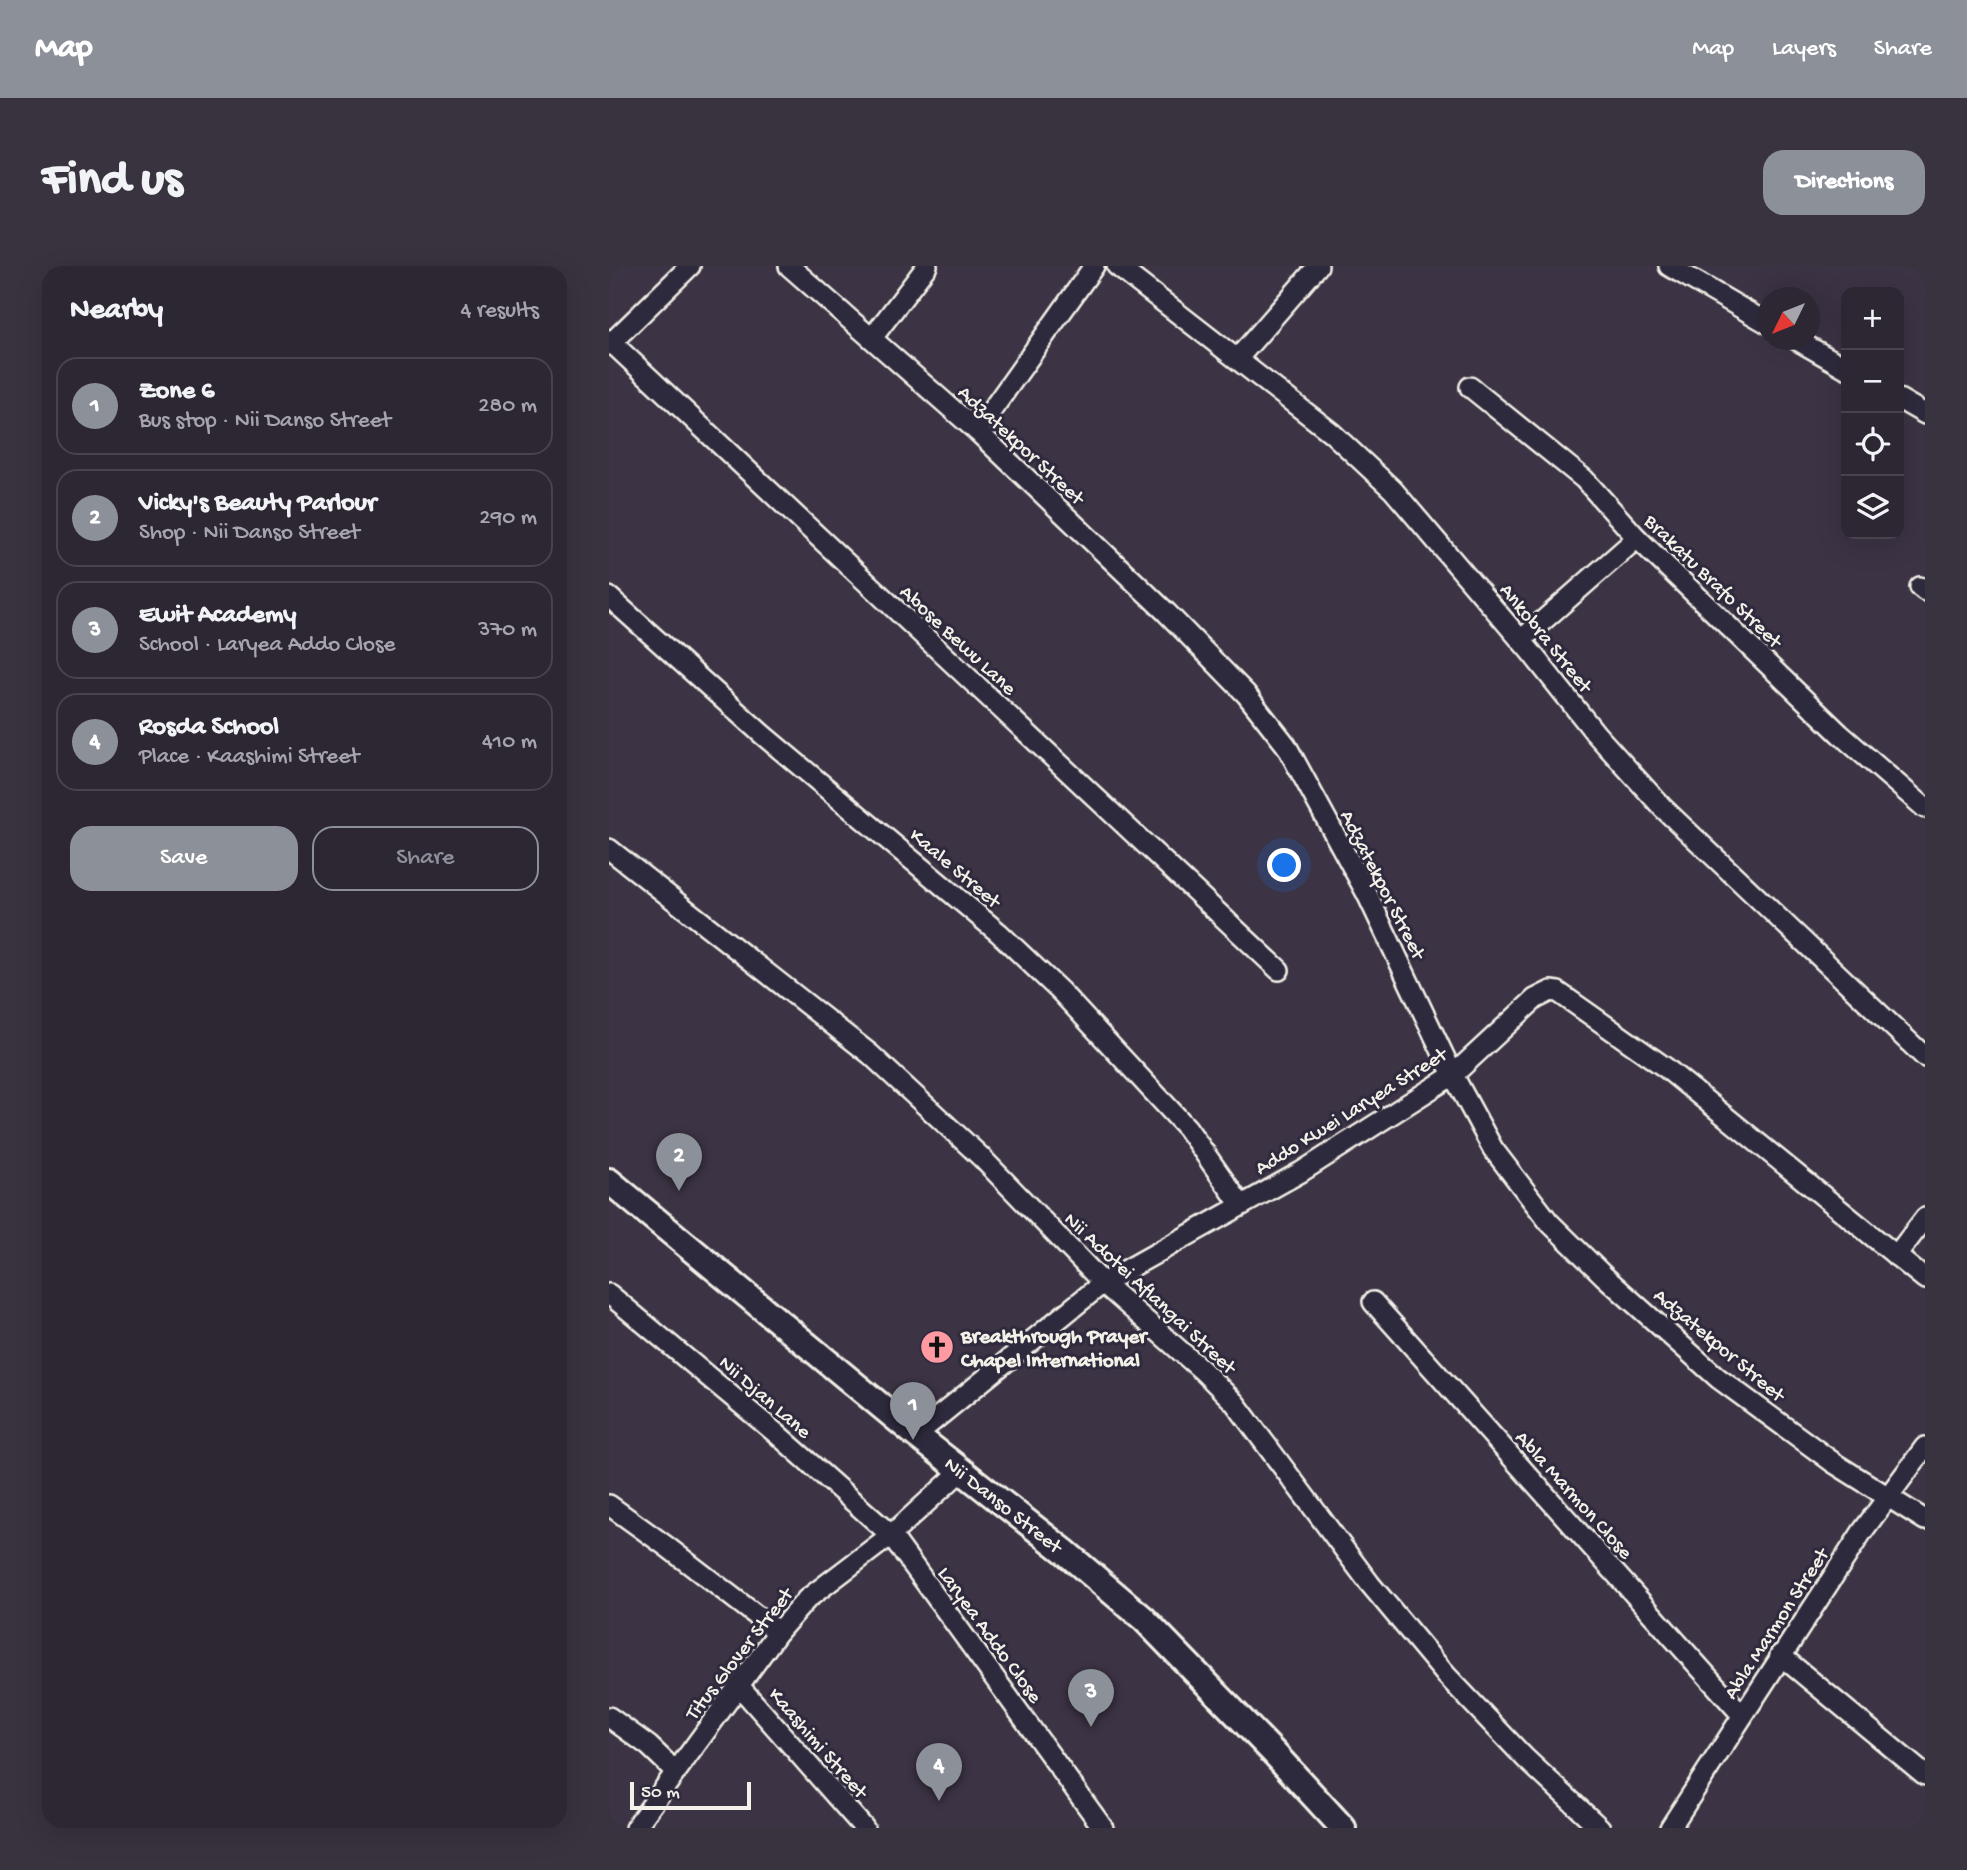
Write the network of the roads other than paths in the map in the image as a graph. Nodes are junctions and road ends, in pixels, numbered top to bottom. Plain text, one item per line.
1 (690, 266) edge
2 (789, 266) edge
3 (927, 266) edge
4 (1094, 266) edge
5 (1117, 266) edge
6 (1318, 266) edge
7 (1669, 266) edge
8 (1757, 317) edge
9 (872, 338) junction
10 (610, 342) edge
11 (1814, 350) edge
12 (1237, 358) junction
13 (1841, 365) edge
14 (1470, 387) dead end
15 (1904, 402) edge
16 (1925, 414) edge
17 (977, 431) junction
18 (1637, 538) junction
19 (609, 597) edge
20 (1521, 640) junction
21 (1925, 808) edge
22 (609, 849) edge
23 (1279, 970) dead end
24 (1925, 1057) edge
25 (1453, 1075) junction
26 (609, 1181) edge
27 (1241, 1205) junction
28 (1925, 1218) edge
29 (1896, 1256) junction
30 (1925, 1279) edge
31 (1103, 1283) junction
32 (609, 1294) edge
33 (1373, 1302) dead end
34 (916, 1435) junction
35 (1925, 1447) edge
36 (961, 1471) junction
37 (1886, 1497) junction
38 (609, 1505) edge
39 (1925, 1520) edge
40 (891, 1535) junction
41 (778, 1632) junction
42 (1780, 1655) junction
43 (740, 1687) junction
44 (1742, 1716) junction
45 (609, 1717) edge
46 (675, 1771) junction
47 (1925, 1775) edge
48 (635, 1828) edge
49 (864, 1828) edge
50 (1103, 1828) edge
51 (1343, 1828) edge
52 (1600, 1828) edge
53 (1670, 1828) edge

1 - 10 street
2 - 9 street, Adzatekpor Street
3 - 9 street
4 - 17 street
5 - 12 street, Ankobra Street
6 - 12 street
7 - 8 street
9 - 17 street, Adzatekpor Street
10 - 23 street, Abose Bewu Lane
11 - 13 street
12 - 20 street, Ankobra Street
14 - 18 street, Brakatu Brafo Street
15 - 16 street
17 - 25 street, Adzatekpor Street
18 - 20 street
18 - 21 street, Brakatu Brafo Street
19 - 27 street, Kaale Street
20 - 24 street, Ankobra Street
22 - 31 street, Nii Adotei Aflangai Street
25 - 27 street, Addo Kwei Laryea Street
25 - 29 street, Addo Kwei Laryea Street
25 - 37 street, Adzatekpor Street
26 - 34 street, Nii Danso Street
27 - 31 street, Addo Kwei Laryea Street
28 - 29 street
29 - 30 street, Addo Kwei Laryea Street
31 - 34 street, Addo Kwei Laryea Street
31 - 52 street, Nii Adotei Aflangai Street
32 - 40 street, Nii Djan Lane
33 - 44 street, Abla Marmon Close
34 - 36 street, Nii Danso Street
35 - 37 street, Abla Marmon Street
36 - 40 street, Titus Glover Street
36 - 51 street, Nii Danso Street
37 - 39 street, Adzatekpor Street
37 - 42 street, Abla Marmon Street
38 - 41 street
40 - 41 street, Titus Glover Street
40 - 50 street, Laryea Addo Close
41 - 43 street, Titus Glover Street
42 - 44 street, Abla Marmon Street
42 - 47 street
43 - 46 street, Titus Glover Street
43 - 49 street, Kaashimi Street
44 - 53 street, Abla Marmon Street
45 - 46 street
46 - 48 street, Titus Glover Street

